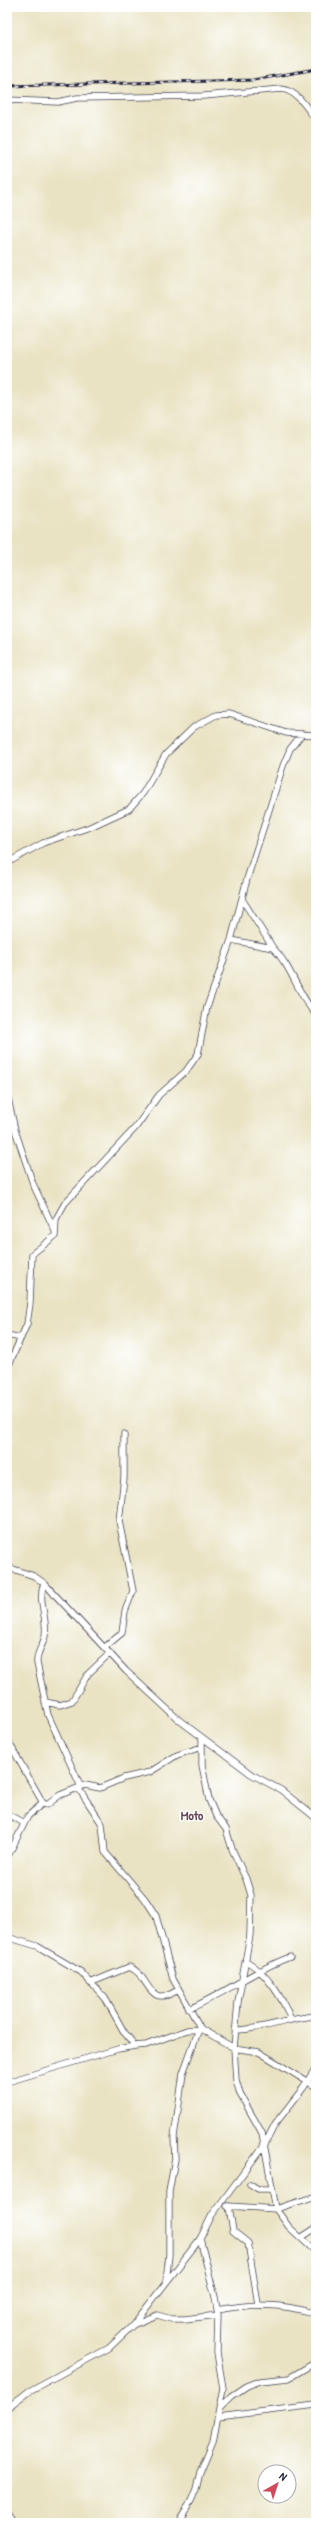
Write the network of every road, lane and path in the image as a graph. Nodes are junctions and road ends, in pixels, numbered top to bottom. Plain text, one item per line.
1 (7, 100) edge
2 (316, 120) edge
3 (302, 734) junction
4 (316, 734) edge
5 (7, 863) edge
6 (242, 899) junction
7 (231, 940) junction
8 (273, 948) junction
9 (316, 1015) edge
10 (7, 1094) edge
11 (56, 1235) junction
12 (7, 1335) edge
13 (21, 1338) junction
14 (7, 1369) edge
15 (124, 1434) dead end
16 (7, 1567) edge
17 (44, 1583) junction
18 (105, 1647) junction
19 (110, 1653) junction
20 (45, 1702) junction
21 (202, 1738) junction
22 (7, 1739) edge
23 (202, 1746) junction
24 (80, 1788) junction
25 (43, 1803) junction
26 (7, 1814) edge
27 (316, 1818) edge
28 (24, 1823) junction
29 (7, 1858) edge
30 (7, 1937) edge
31 (290, 1957) dead end
32 (246, 1960) junction
33 (261, 1970) junction
34 (90, 1983) junction
35 (241, 1983) junction
36 (178, 1990) junction
37 (189, 2009) junction
38 (315, 2016) edge
39 (291, 2020) junction
40 (200, 2029) junction
41 (235, 2030) junction
42 (135, 2046) junction
43 (234, 2048) junction
44 (316, 2066) edge
45 (7, 2082) edge
46 (307, 2082) junction
47 (316, 2087) edge
48 (265, 2144) junction
49 (250, 2184) dead end
50 (271, 2188) junction
51 (316, 2196) edge
52 (221, 2204) junction
53 (229, 2206) junction
54 (276, 2209) junction
55 (316, 2228) edge
56 (302, 2237) junction
57 (200, 2239) junction
58 (316, 2252) edge
59 (166, 2284) junction
60 (258, 2304) junction
61 (217, 2312) junction
62 (316, 2314) edge
63 (133, 2325) junction
64 (316, 2362) edge
65 (316, 2405) edge
66 (7, 2408) edge
67 (218, 2410) junction
68 (218, 2417) junction
69 (7, 2514) edge
70 (14, 2523) edge
71 (177, 2523) edge

1 - 2 street
3 - 4 street
3 - 5 street
3 - 6 street
6 - 7 street
6 - 8 street
7 - 8 street
7 - 11 street
8 - 9 street
10 - 11 street
11 - 13 street
12 - 13 street
13 - 14 street
15 - 18 street
16 - 17 street
17 - 18 street
17 - 20 street
18 - 19 street
19 - 20 street
19 - 21 street
20 - 24 street
21 - 23 street
21 - 27 street
22 - 25 street
23 - 24 street
23 - 32 street
24 - 25 street
24 - 36 street
25 - 28 street
26 - 28 street
28 - 29 street
30 - 34 street
31 - 33 street
32 - 33 street
32 - 35 street
33 - 35 street
33 - 39 street
34 - 36 street
34 - 42 street
35 - 37 street
35 - 41 street
36 - 37 street
37 - 40 street
38 - 39 street
39 - 41 street
40 - 42 street
40 - 43 street
40 - 59 street
41 - 43 street
42 - 45 street
43 - 46 street
43 - 48 street
44 - 46 street
46 - 47 street
46 - 48 street
48 - 50 street
48 - 52 street
49 - 50 street
50 - 54 street
51 - 54 street
52 - 53 street
52 - 57 street
53 - 54 street
53 - 60 street
54 - 56 street
55 - 56 street
56 - 58 street
57 - 59 street
57 - 61 street
59 - 63 street
60 - 61 street
60 - 62 street
61 - 63 street
61 - 67 street
63 - 66 street
64 - 67 street
65 - 68 street
67 - 68 street
68 - 71 street
69 - 70 street

